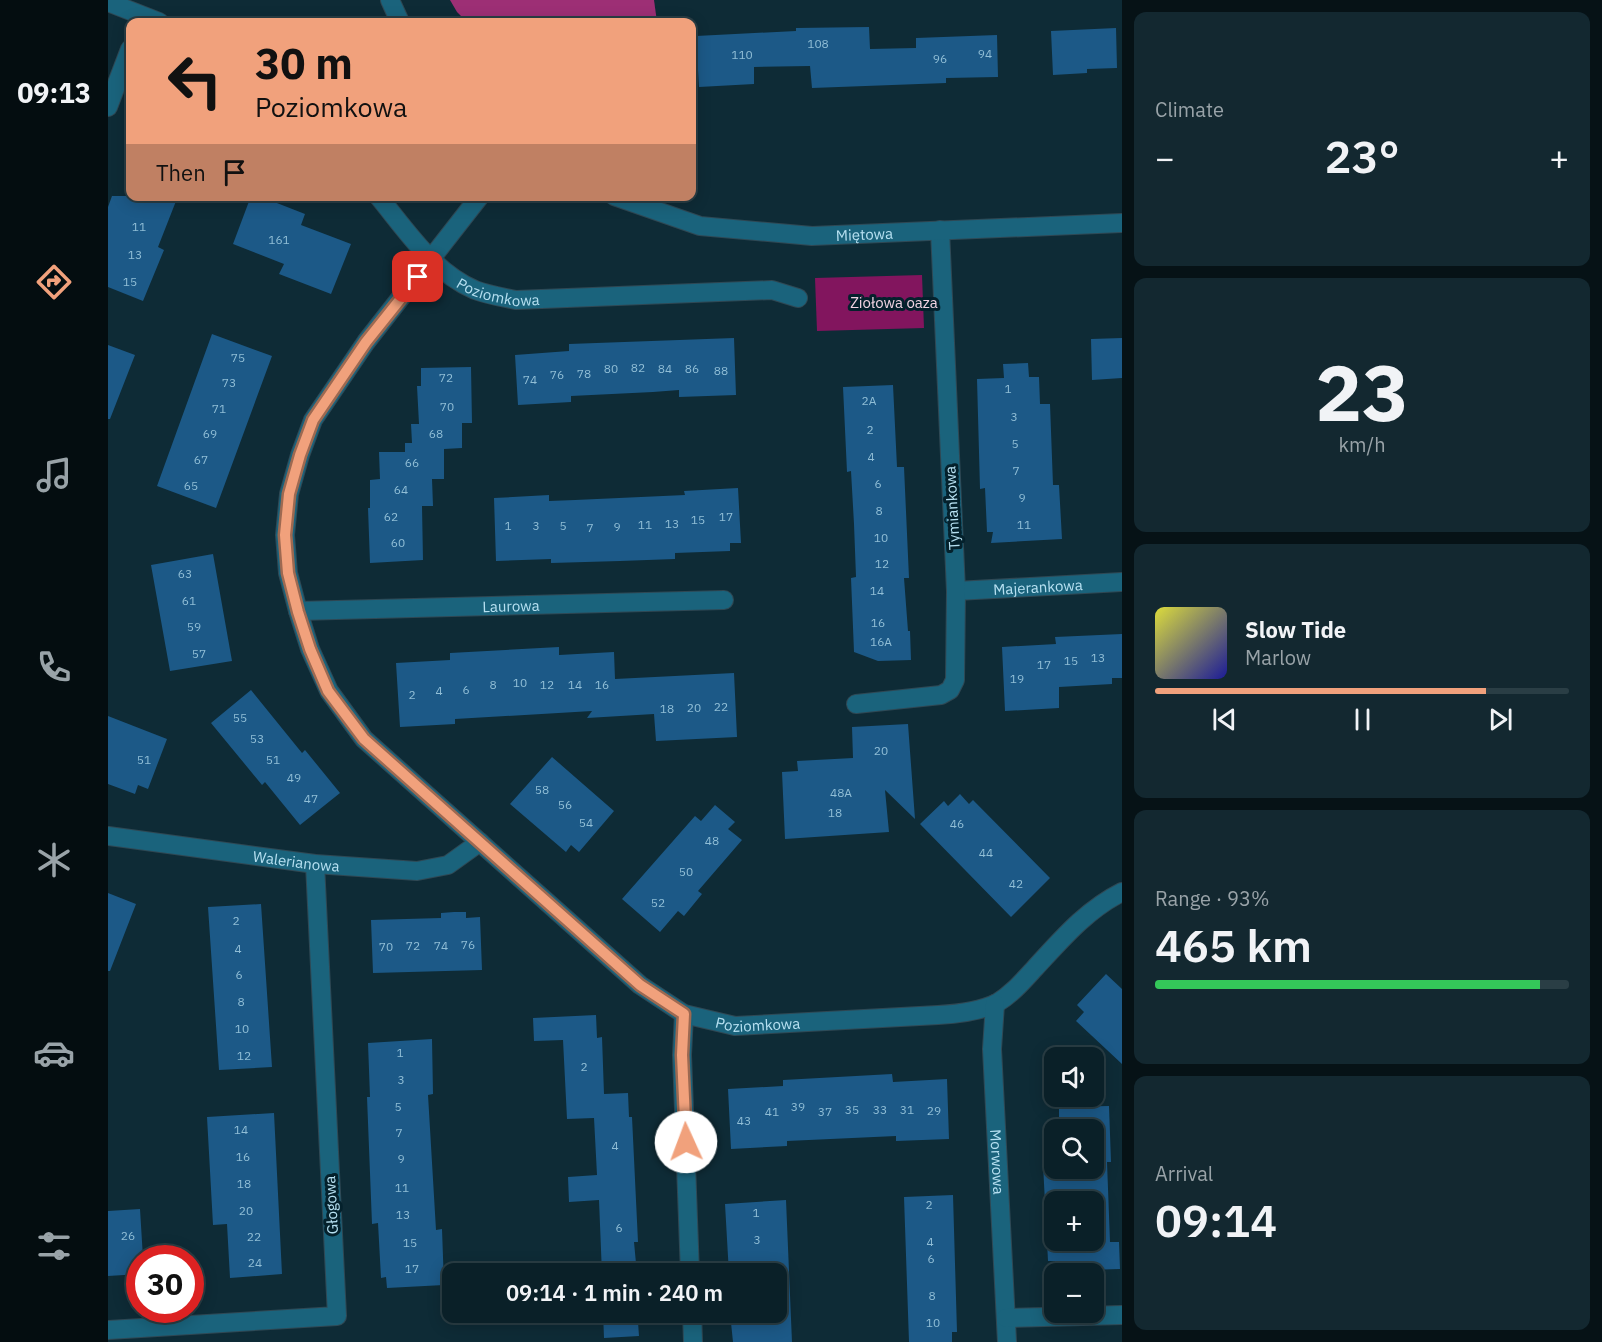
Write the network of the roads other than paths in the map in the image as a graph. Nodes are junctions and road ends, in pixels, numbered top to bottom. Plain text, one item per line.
1 (390, 0) edge
2 (108, 3) edge
3 (143, 18) edge
4 (398, 18) edge
5 (126, 60) edge
6 (108, 107) edge
7 (382, 201) edge
8 (476, 201) edge
9 (628, 201) edge
10 (1122, 223) edge
11 (940, 230) junction
12 (431, 261) junction
13 (798, 297) dead end
14 (1122, 582) edge
15 (956, 591) junction
16 (724, 600) dead end
17 (298, 612) junction
18 (856, 704) dead end
19 (108, 836) edge
20 (480, 842) junction
21 (315, 864) junction
22 (1122, 892) edge
23 (995, 1004) junction
24 (684, 1014) junction
25 (690, 1263) edge
26 (1122, 1315) edge
27 (1006, 1318) junction
28 (692, 1323) edge
29 (108, 1330) edge
30 (693, 1342) edge
31 (1007, 1342) edge

1 - 4 street
2 - 3 street
5 - 6 street
7 - 12 street
8 - 12 street
9 - 11 street, Miętowa
10 - 11 street, Miętowa
11 - 15 street, Tymiankowa
12 - 13 street, Poziomkowa
12 - 17 street, Poziomkowa
14 - 15 street, Majerankowa
15 - 18 street, Tymiankowa
16 - 17 street, Laurowa
17 - 20 street, Poziomkowa
19 - 21 street, Walerianowa
20 - 21 street, Walerianowa
20 - 24 street, Poziomkowa
21 - 29 street, Głogowa
22 - 23 street, Poziomkowa
23 - 24 street, Poziomkowa
23 - 27 street, Morwowa
24 - 25 street
26 - 27 street
27 - 31 street, Morwowa
28 - 30 street

